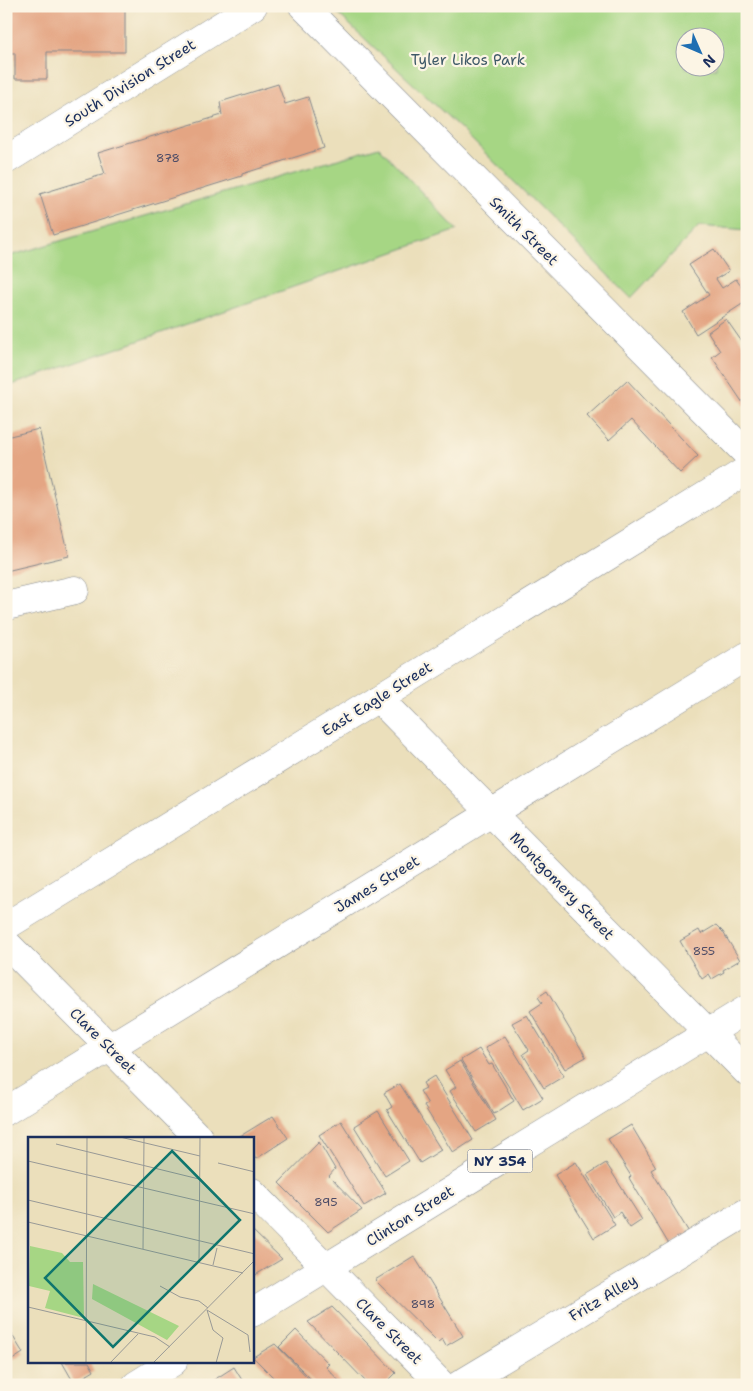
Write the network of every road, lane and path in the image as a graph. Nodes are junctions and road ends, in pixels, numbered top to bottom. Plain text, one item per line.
1 (254, 6) edge
2 (303, 6) edge
3 (6, 160) edge
4 (747, 454) edge
5 (747, 470) edge
6 (75, 590) dead end
7 (6, 606) edge
8 (747, 656) edge
9 (378, 698) junction
10 (492, 813) junction
11 (6, 926) edge
12 (6, 942) edge
13 (747, 1009) edge
14 (707, 1034) junction
15 (109, 1047) junction
16 (747, 1072) edge
17 (6, 1111) edge
18 (198, 1137) edge
19 (254, 1194) edge
20 (747, 1212) edge
21 (327, 1268) junction
22 (254, 1312) edge
23 (170, 1364) edge
24 (136, 1385) edge
25 (442, 1385) edge
26 (459, 1385) edge

1 - 3 street, South Division Street
2 - 4 street, Smith Street
5 - 9 street, East Eagle Street
6 - 7 street
8 - 10 street, James Street
9 - 10 street, Montgomery Street
9 - 11 street, East Eagle Street
10 - 14 street, Montgomery Street
10 - 15 street, James Street
12 - 15 street, Clare Street
13 - 14 street, Clinton Street / NY 354
14 - 16 street, Montgomery Street
14 - 21 street, Clinton Street / NY 354
15 - 17 street, James Street
15 - 18 street, Clare Street
19 - 21 street, Clare Street
20 - 26 street, Fritz Alley
21 - 22 street, Clinton Street / NY 354
21 - 25 street, Clare Street
23 - 24 street

